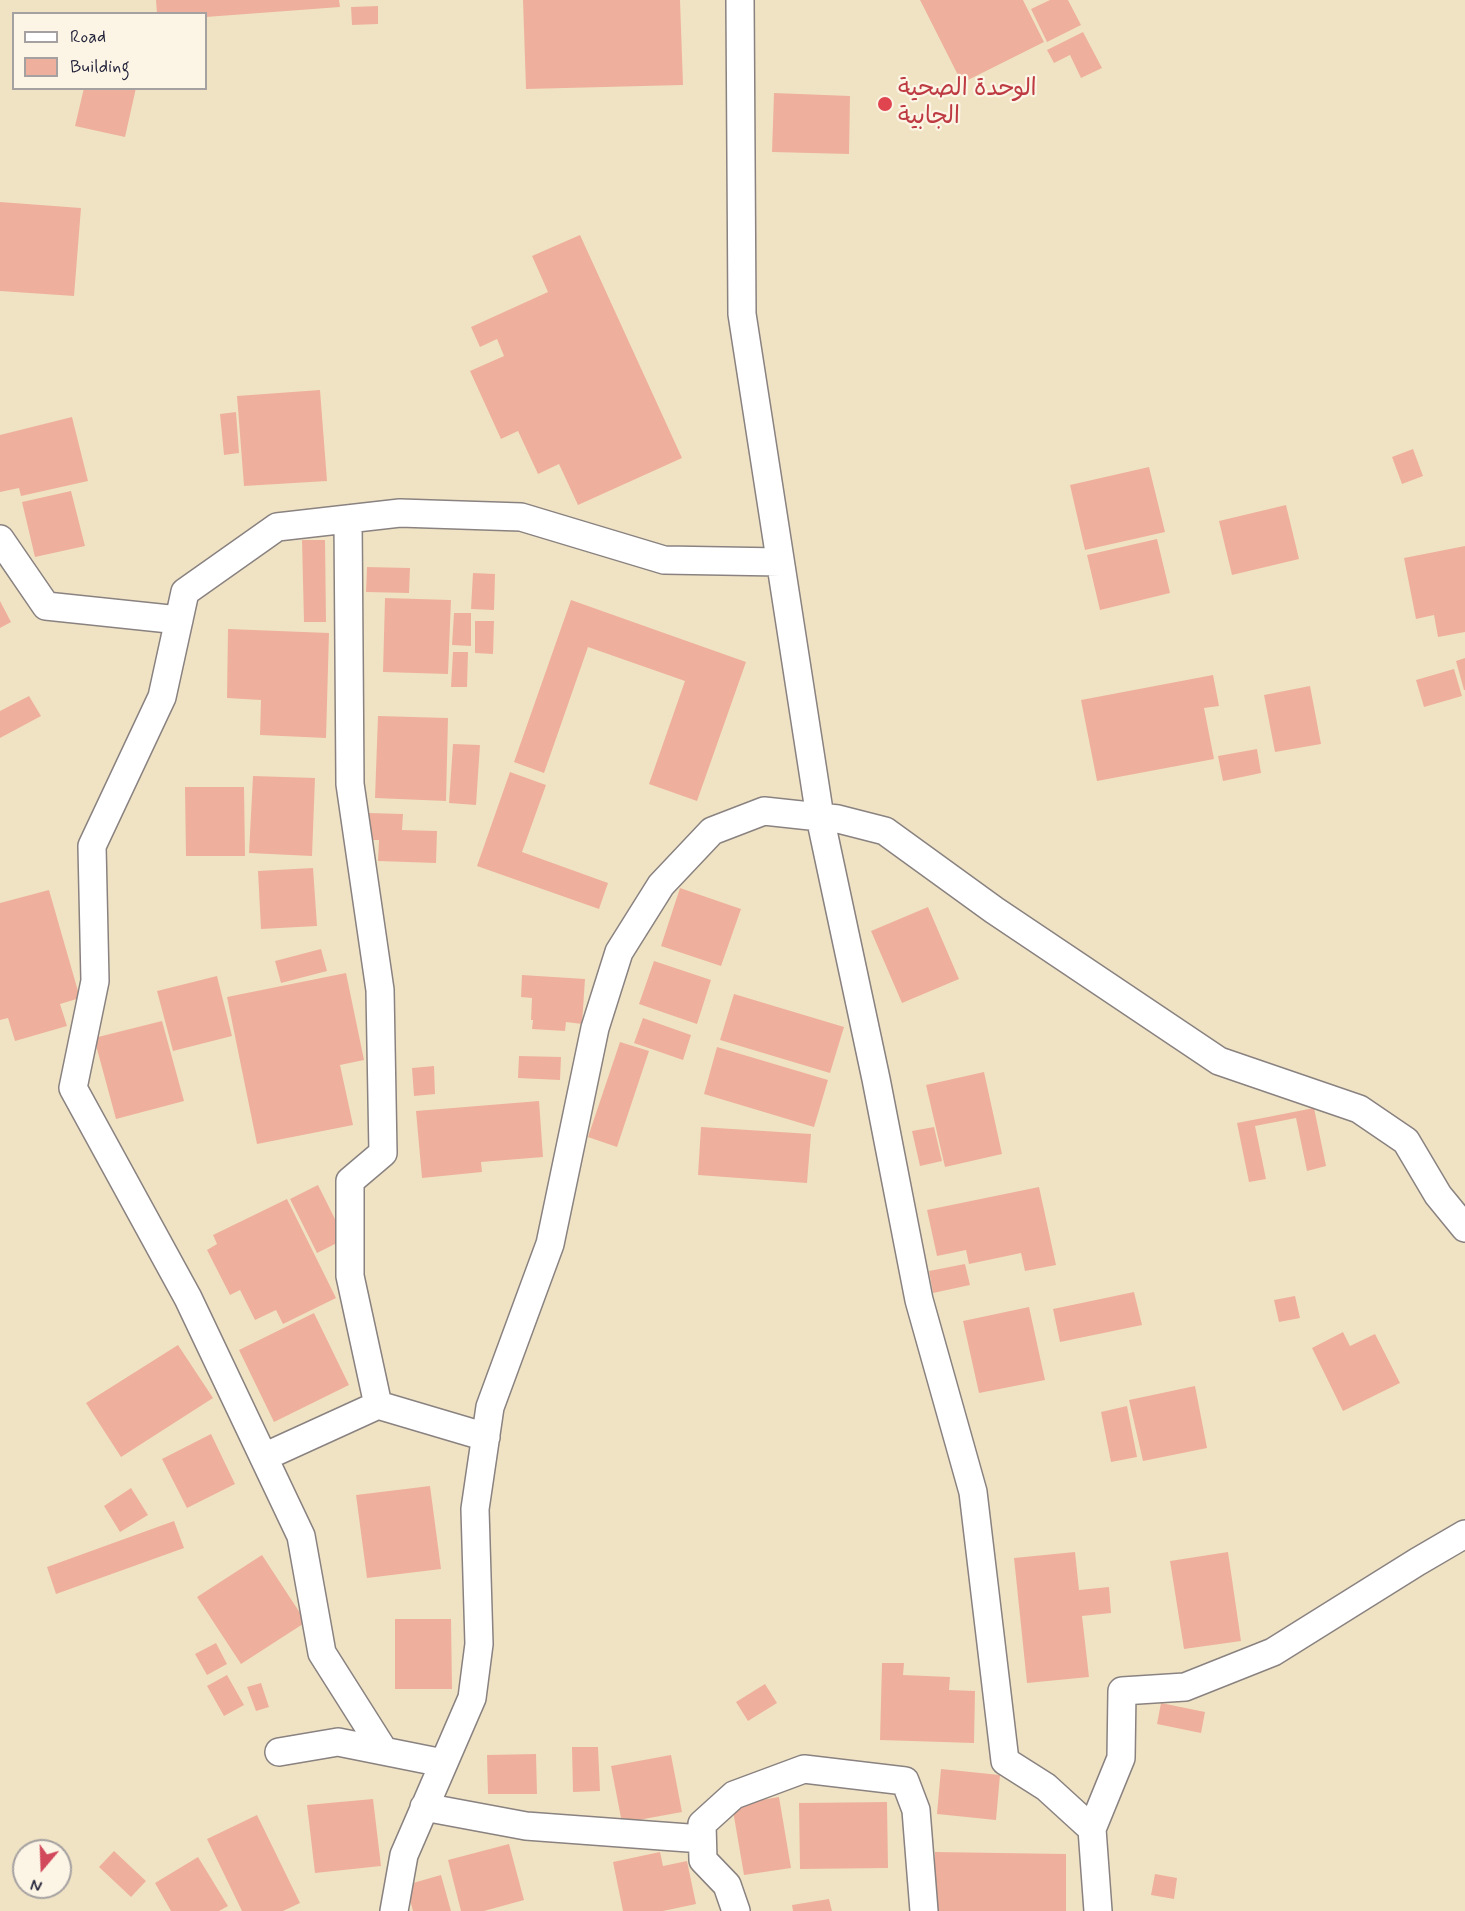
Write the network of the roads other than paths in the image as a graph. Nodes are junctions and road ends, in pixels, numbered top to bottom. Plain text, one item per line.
1 (740, 0) edge
2 (348, 519) junction
3 (0, 539) edge
4 (780, 562) junction
5 (179, 620) junction
6 (820, 817) junction
7 (1465, 1228) edge
8 (378, 1405) junction
9 (486, 1437) junction
10 (264, 1457) junction
11 (1465, 1534) edge
12 (384, 1751) junction
13 (279, 1752) dead end
14 (443, 1763) junction
15 (424, 1807) junction
16 (1092, 1829) junction
17 (702, 1839) junction
18 (394, 1911) edge
19 (736, 1911) edge
20 (924, 1911) edge
21 (1098, 1911) edge

1 - 4 street
2 - 4 street
2 - 5 street
2 - 8 street
3 - 5 street
4 - 6 street
5 - 10 street
6 - 7 street
6 - 9 street
6 - 16 street
8 - 9 street
8 - 10 street
9 - 14 street
10 - 12 street
11 - 16 street
12 - 13 street
12 - 14 street
14 - 15 street
15 - 17 street
15 - 18 street
16 - 21 street
17 - 19 street
17 - 20 street

